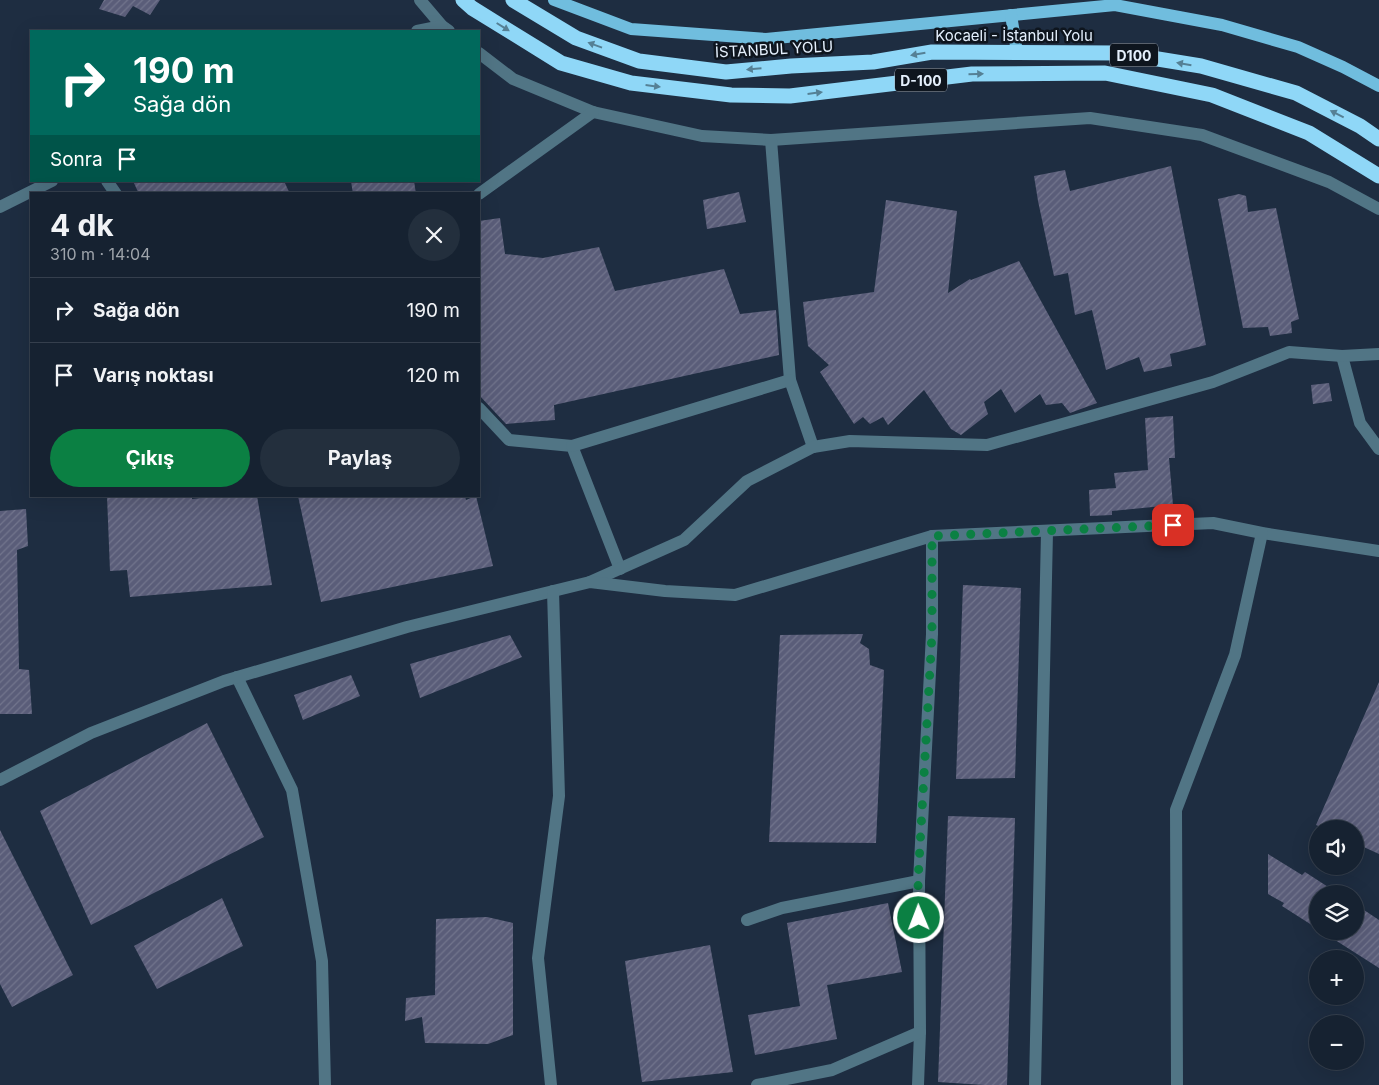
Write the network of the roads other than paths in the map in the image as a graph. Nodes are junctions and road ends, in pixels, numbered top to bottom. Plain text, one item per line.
1 (420, 0) edge
2 (463, 0) edge
3 (513, 0) edge
4 (554, 0) edge
5 (1011, 15) junction
6 (446, 29) edge
7 (432, 30) edge
8 (1017, 52) junction
9 (480, 55) edge
10 (873, 62) joint
11 (1379, 86) edge
12 (593, 112) junction
13 (1379, 139) edge
14 (771, 140) junction
15 (1379, 176) edge
16 (50, 182) edge
17 (30, 192) edge
18 (30, 192) edge
19 (480, 193) edge
20 (0, 207) edge
21 (1379, 209) edge
22 (1379, 354) edge
23 (1342, 356) junction
24 (790, 380) junction
25 (480, 409) edge
26 (572, 446) junction
27 (813, 448) junction
28 (1379, 449) edge
29 (1047, 532) junction
30 (1262, 533) junction
31 (932, 536) junction
32 (1379, 551) edge
33 (620, 569) junction
34 (590, 582) junction
35 (553, 591) junction
36 (237, 677) junction
37 (0, 780) edge
38 (918, 881) junction
39 (747, 920) dead end
40 (920, 1032) junction
41 (325, 1085) edge
42 (551, 1085) edge
43 (757, 1085) edge
44 (918, 1085) edge
45 (1034, 1085) edge
46 (1177, 1085) edge

1 - 6 street
2 -> 15 highway, D-100
10 -> 3 highway, İSTANBUL YOLU
4 - 5 main road
5 - 8 main road
5 - 11 main road
6 - 7 street
8 -> 10 highway, Kocaeli - İstanbul Yolu / D100
13 -> 8 highway, Kocaeli - İstanbul Yolu / D100
9 - 12 street
12 - 14 street
12 - 19 street
14 - 21 street
14 - 24 street
16 - 18 street
17 - 20 street
22 - 23 street
23 - 27 street
23 - 28 street
24 - 26 street
24 - 27 street
25 - 26 street
26 - 33 street
27 - 33 street
29 - 30 street
29 - 31 street
29 - 45 street
30 - 32 street
30 - 46 street
31 - 34 street
31 - 38 street
33 - 34 street
34 - 35 street
35 - 36 street
35 - 42 street
36 - 37 street
36 - 41 street
38 - 39 street
38 - 40 street
40 - 43 street
40 - 44 street

